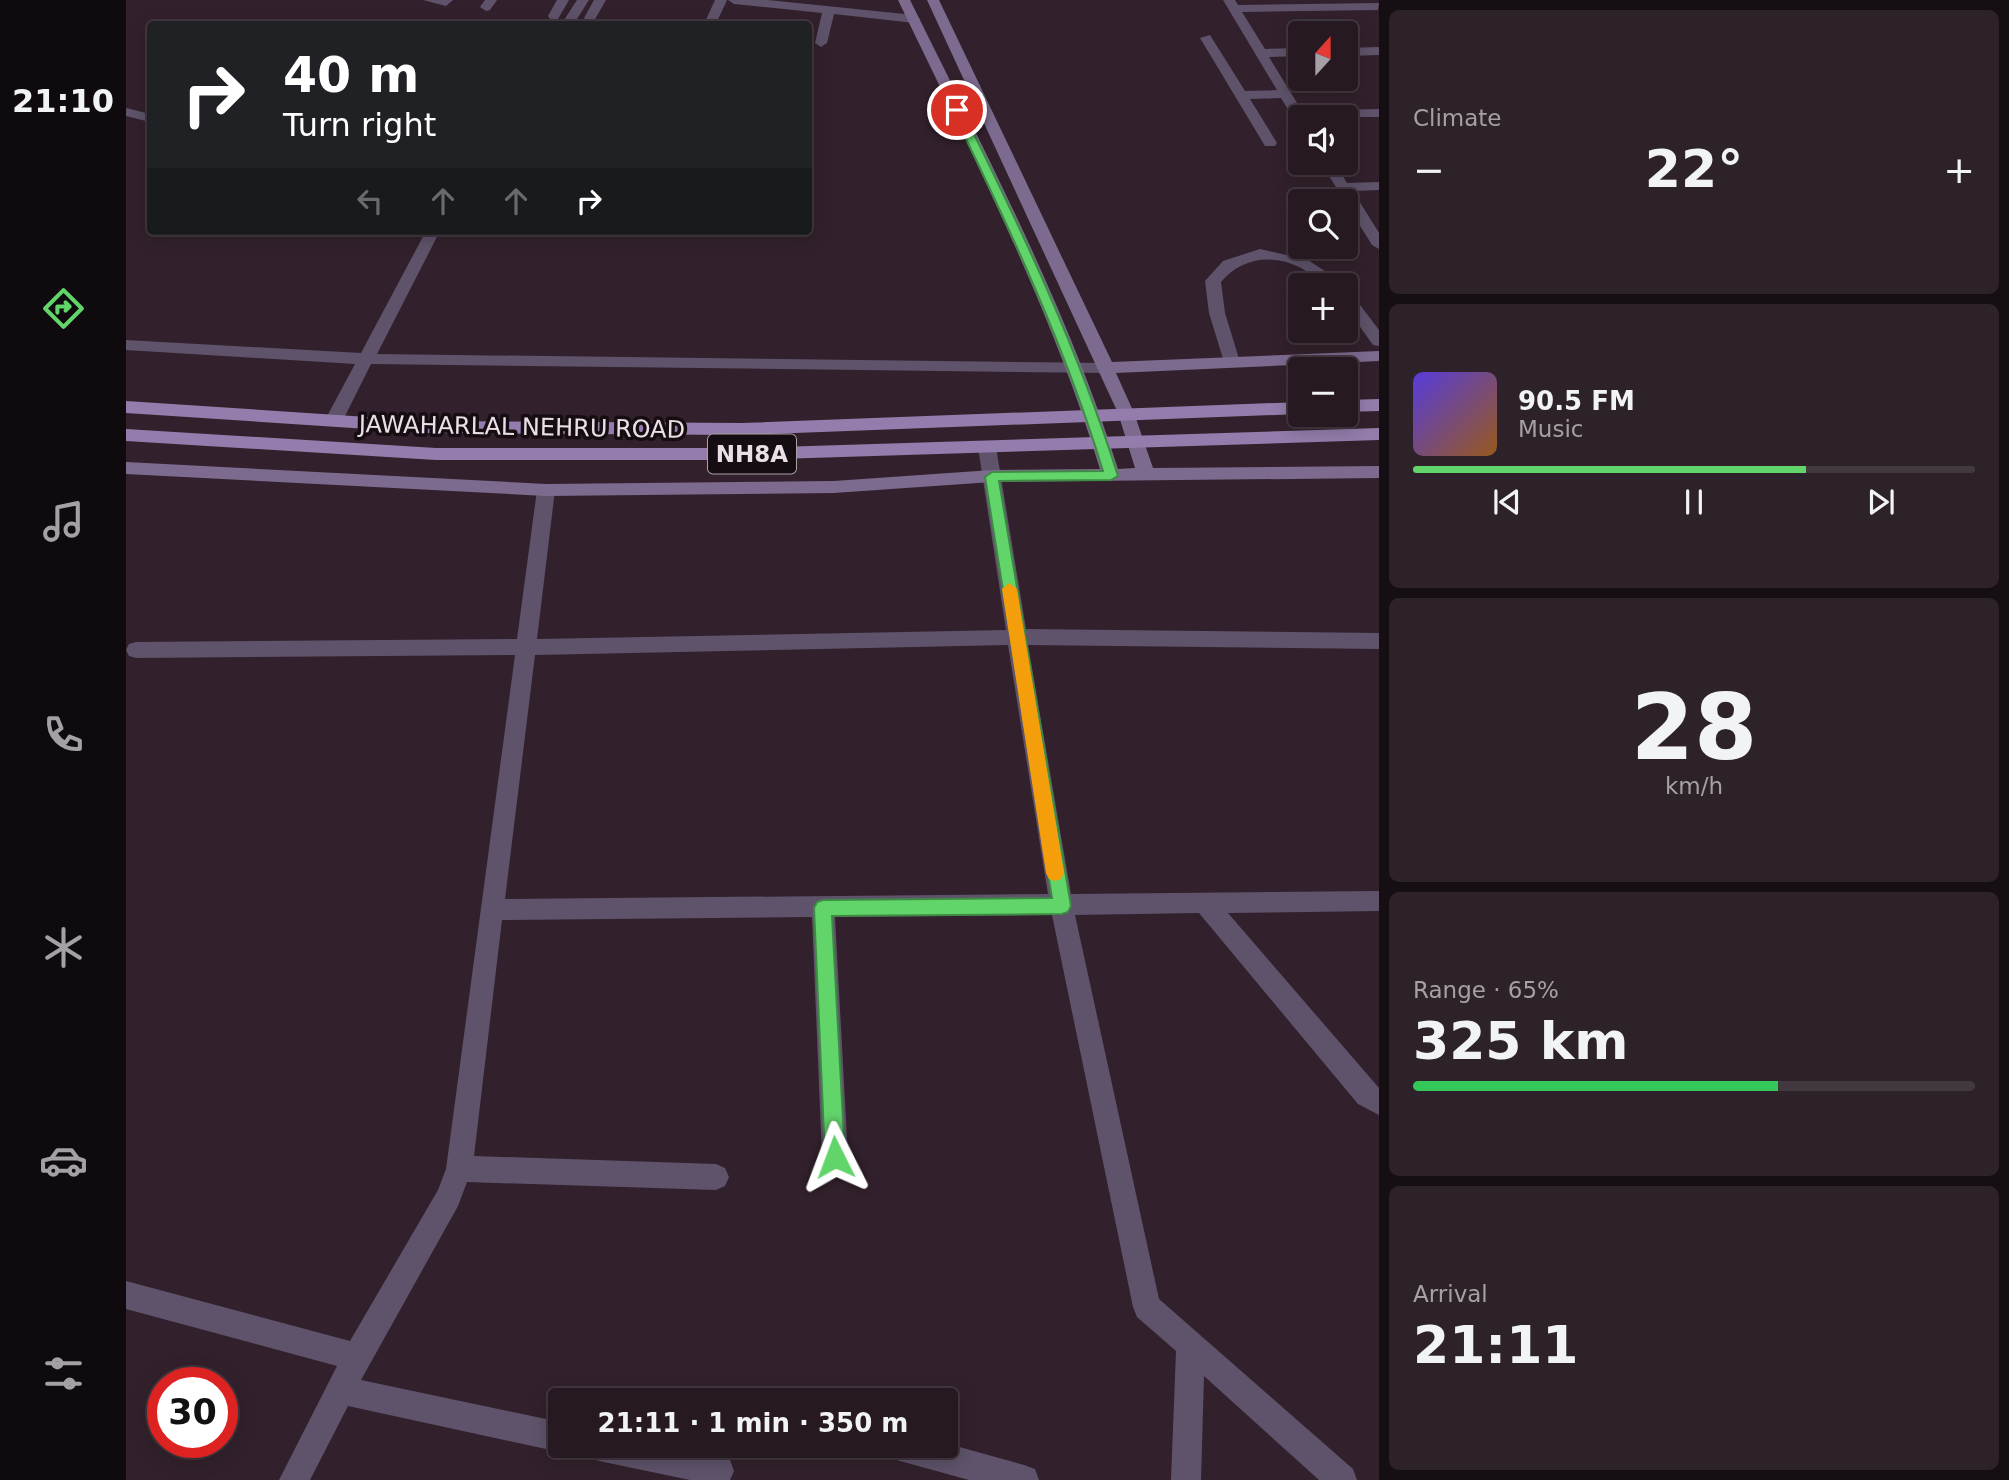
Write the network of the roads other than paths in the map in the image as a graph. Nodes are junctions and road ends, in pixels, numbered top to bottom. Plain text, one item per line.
1 (429, 0) edge
2 (447, 0) edge
3 (563, 0) edge
4 (583, 0) edge
5 (600, 0) edge
6 (721, 0) edge
7 (734, 0) edge
8 (848, 0) edge
9 (933, 0) edge
10 (1231, 4) edge
11 (1378, 6) edge
12 (909, 9) edge
13 (829, 10) junction
14 (554, 16) dead end
15 (590, 18) dead end
16 (572, 21) edge
17 (711, 21) edge
18 (1206, 38) dead end
19 (821, 43) dead end
20 (1379, 51) edge
21 (1288, 52) edge
22 (1358, 52) edge
23 (1260, 53) junction
24 (1286, 94) junction
25 (1240, 95) junction
26 (1292, 105) edge
27 (126, 112) edge
28 (1379, 113) edge
29 (1358, 114) edge
30 (147, 117) edge
31 (1270, 143) dead end
32 (1336, 175) edge
33 (1379, 186) edge
34 (1344, 187) junction
35 (431, 235) edge
36 (1379, 245) edge
37 (1319, 273) edge
38 (1358, 312) edge
39 (1379, 341) edge
40 (126, 345) edge
41 (1379, 356) edge
42 (366, 359) junction
43 (1232, 362) junction
44 (1073, 368) junction
45 (1106, 368) junction
46 (1379, 405) edge
47 (1358, 406) edge
48 (126, 407) edge
49 (1288, 408) edge
50 (1126, 413) junction
51 (1092, 414) junction
52 (334, 420) junction
53 (1379, 434) edge
54 (126, 435) edge
55 (1137, 442) junction
56 (1100, 443) junction
57 (987, 446) junction
58 (126, 468) edge
59 (1146, 475) junction
60 (1378, 475) edge
61 (1111, 476) junction
62 (992, 477) junction
63 (546, 490) junction
64 (1017, 637) junction
65 (1379, 641) edge
66 (525, 647) junction
67 (136, 650) dead end
68 (1379, 901) edge
69 (1206, 904) junction
70 (1062, 906) junction
71 (823, 908) junction
72 (491, 910) junction
73 (1379, 1102) edge
74 (835, 1157) dead end
75 (459, 1170) junction
76 (716, 1177) dead end
77 (126, 1295) edge
78 (1190, 1346) junction
79 (357, 1357) junction
80 (341, 1390) junction
81 (548, 1434) edge
82 (657, 1458) edge
83 (944, 1458) edge
84 (719, 1471) dead end
85 (294, 1480) edge
86 (1024, 1480) edge
87 (1186, 1480) edge
88 (1342, 1480) edge

1 - 2 street
3 - 14 street
4 - 16 street
5 - 15 street
6 - 17 street
7 - 13 street
8 - 12 street
9 - 45 street
10 - 11 street
10 - 23 street
12 - 13 street
12 - 44 street
13 - 19 street
18 - 25 street
20 - 22 street
21 - 23 street
23 - 24 street
24 - 25 street
24 - 26 street
25 - 31 street
27 - 30 street
28 - 29 street
32 - 34 street
33 - 34 street
34 - 36 street
35 - 42 street
37 - 43 street
38 - 39 street
40 - 42 street
41 - 43 street
42 - 44 street
42 - 52 street
43 - 45 street
44 - 45 street
44 - 51 street
45 - 50 street
46 - 47 main road
48 - 52 main road, JAWAHARLAL NEHRU ROAD / NH8A
49 - 50 main road, JAWAHARLAL NEHRU ROAD / NH8A
50 - 51 main road, JAWAHARLAL NEHRU ROAD / NH8A
50 - 55 street
51 - 52 main road, JAWAHARLAL NEHRU ROAD / NH8A
51 - 56 street
53 - 55 main road, JAWAHARLAL NEHRU ROAD / NH8A
54 - 57 main road, JAWAHARLAL NEHRU ROAD / NH8A
55 - 56 main road, JAWAHARLAL NEHRU ROAD / NH8A
55 - 59 street
56 - 57 main road, JAWAHARLAL NEHRU ROAD / NH8A
56 - 61 street
57 - 62 street
58 - 63 street
59 - 60 street
59 - 61 street
61 - 62 street
62 - 63 street
62 - 64 street
63 - 66 street
64 - 65 street
64 - 66 street
64 - 70 street
66 - 67 street
66 - 72 street
68 - 69 street
69 - 70 street
69 - 73 street
70 - 71 street
70 - 78 street
71 - 72 street
71 - 74 street
72 - 75 street
75 - 76 street
75 - 79 street
77 - 79 street
78 - 87 street
78 - 88 street
79 - 80 street
80 - 81 street
80 - 85 street
82 - 84 street
83 - 86 street

